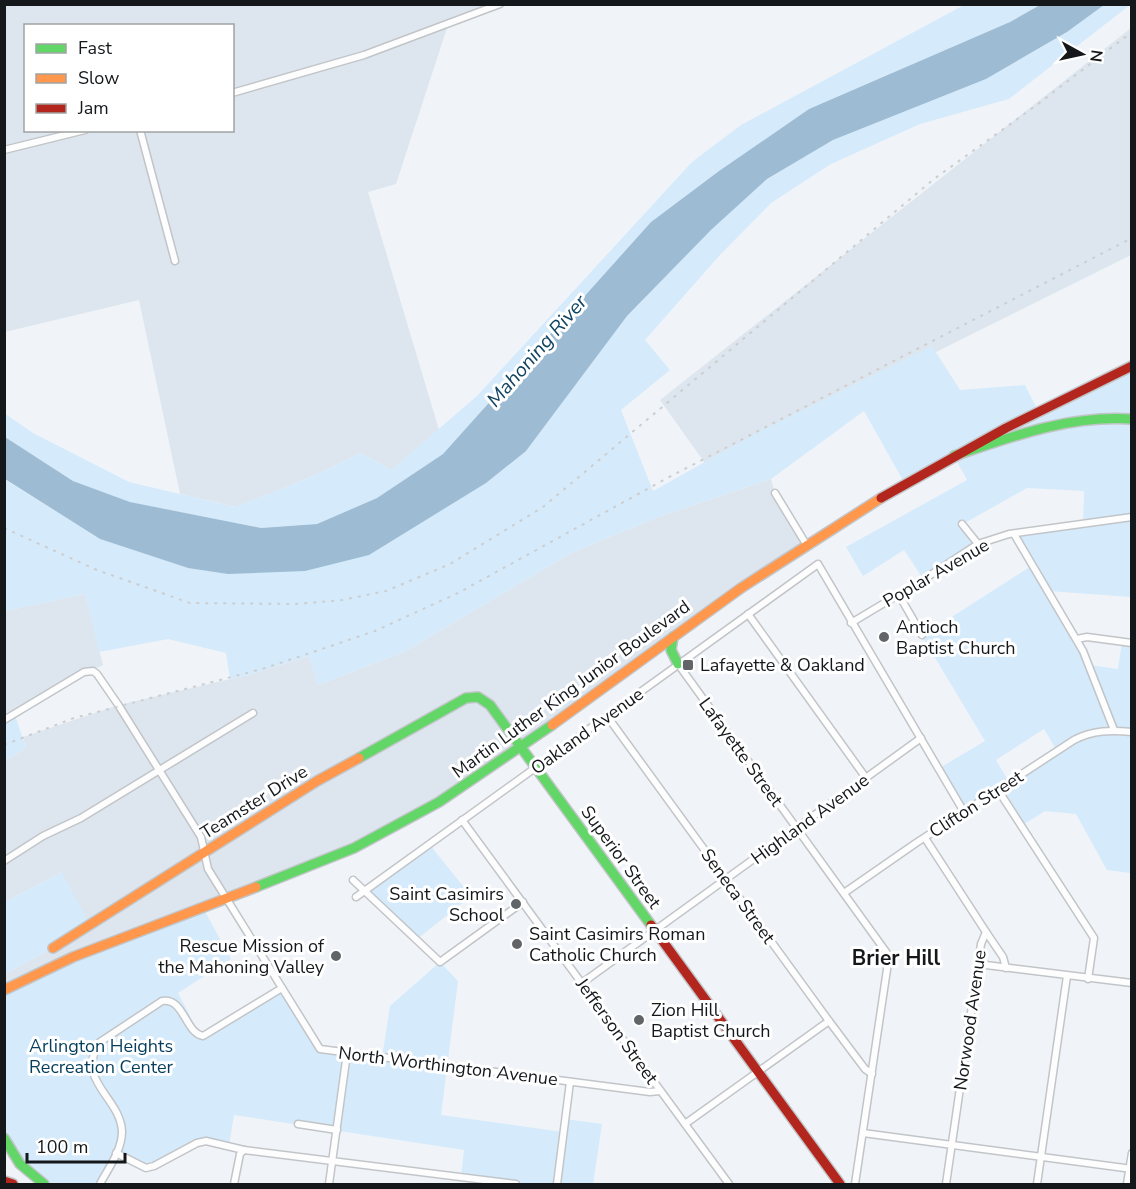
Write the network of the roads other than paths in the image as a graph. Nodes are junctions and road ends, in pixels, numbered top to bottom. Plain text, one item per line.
1 (500, 4) edge
2 (234, 92) edge
3 (77, 132) edge
4 (141, 132) edge
5 (4, 150) edge
6 (175, 261) dead end
7 (1131, 366) edge
8 (1131, 419) edge
9 (954, 456) junction
10 (775, 493) dead end
11 (1131, 517) edge
12 (962, 524) dead end
13 (1014, 534) junction
14 (806, 544) junction
15 (978, 544) junction
16 (899, 595) junction
17 (748, 614) junction
18 (852, 623) junction
19 (922, 635) dead end
20 (673, 636) junction
21 (1077, 639) junction
22 (1131, 643) edge
23 (678, 664) junction
24 (478, 698) joint
25 (253, 713) dead end
26 (607, 716) junction
27 (4, 720) edge
28 (1114, 730) junction
29 (1131, 732) edge
30 (921, 738) junction
31 (521, 748) junction
32 (535, 768) junction
33 (159, 771) junction
34 (866, 778) junction
35 (998, 790) junction
36 (964, 812) junction
37 (462, 820) junction
38 (796, 828) junction
39 (925, 838) junction
40 (205, 852) junction
41 (4, 861) edge
42 (726, 879) junction
43 (353, 880) dead end
44 (364, 891) junction
45 (844, 893) junction
46 (356, 897) dead end
47 (227, 899) junction
48 (523, 902) junction
49 (654, 931) junction
50 (986, 932) junction
51 (53, 948) dead end
52 (978, 964) junction
53 (1006, 968) junction
54 (1066, 976) junction
55 (1088, 979) junction
56 (582, 983) junction
57 (1131, 983) edge
58 (282, 988) junction
59 (8, 989) edge
60 (829, 1021) junction
61 (347, 1053) junction
62 (758, 1073) junction
63 (872, 1074) junction
64 (570, 1082) junction
65 (660, 1091) junction
66 (298, 1124) dead end
67 (685, 1124) junction
68 (337, 1130) junction
69 (863, 1133) junction
70 (4, 1138) edge
71 (951, 1145) junction
72 (243, 1150) junction
73 (116, 1153) junction
74 (1131, 1153) edge
75 (1041, 1157) junction
76 (333, 1161) junction
77 (1130, 1169) edge
78 (4, 1181) edge
79 (13, 1185) edge
80 (44, 1185) edge
81 (100, 1185) edge
82 (234, 1185) edge
83 (329, 1185) edge
84 (516, 1185) edge
85 (557, 1185) edge
86 (729, 1185) edge
87 (840, 1185) edge
88 (855, 1185) edge
89 (946, 1185) edge
90 (1037, 1185) edge
91 (1127, 1185) edge

1 - 2 street
3 - 5 street
4 - 6 street
7 - 9 main road, Martin Luther King Junior Boulevard
8 - 9 main road
9 - 14 main road, Martin Luther King Junior Boulevard
10 - 14 street
11 - 13 street, Poplar Avenue
12 - 15 street
13 - 15 street, Poplar Avenue
13 - 21 street
14 - 20 main road, Martin Luther King Junior Boulevard
15 - 16 street, Poplar Avenue
16 - 18 street, Poplar Avenue
16 - 19 street
17 - 18 street, Oakland Avenue
17 - 23 street, Oakland Avenue
17 - 34 street
18 - 30 street
20 - 23 main road
20 - 31 main road, Martin Luther King Junior Boulevard
21 - 22 street
21 - 28 street
23 - 26 street, Oakland Avenue
23 - 38 street, Lafayette Street
24 - 31 main road, Superior Street
24 - 40 main road, Teamster Drive
25 - 33 street
26 - 32 street, Oakland Avenue
26 - 42 street, Seneca Street
27 - 33 street, North Worthington Avenue
28 - 29 street, Clifton Street
28 - 35 street, Clifton Street
30 - 34 street, Highland Avenue
30 - 36 street
31 - 32 main road, Superior Street
31 - 47 main road, Martin Luther King Junior Boulevard
32 - 37 street, Oakland Avenue
32 - 49 main road, Superior Street
33 - 40 street, North Worthington Avenue
33 - 41 street
34 - 38 street, Highland Avenue
35 - 36 street, Clifton Street
35 - 55 street
36 - 39 street, Clifton Street
37 - 44 street, Oakland Avenue
37 - 48 street, Jefferson Street
38 - 42 street, Highland Avenue
38 - 45 street, Lafayette Street
39 - 45 street, Clifton Street
39 - 50 street, Norwood Avenue
40 - 47 street, North Worthington Avenue
40 - 51 main road, Teamster Drive
42 - 49 street, Highland Avenue
42 - 60 street, Seneca Street
43 - 44 street
44 - 46 street, Oakland Avenue
44 - 48 street
45 - 63 street, Lafayette Street
47 - 58 street, North Worthington Avenue
47 - 59 main road, Martin Luther King Junior Boulevard
48 - 56 street, Jefferson Street
49 - 56 street, Highland Avenue
49 - 62 main road, Superior Street
50 - 52 street, Norwood Avenue
50 - 53 street
52 - 53 street
52 - 71 street, Norwood Avenue
53 - 54 street
54 - 55 street
54 - 75 street
55 - 57 street
56 - 65 street, Jefferson Street
58 - 61 street, North Worthington Avenue
58 - 73 street
60 - 62 street
60 - 63 street, Seneca Street
61 - 64 street, North Worthington Avenue
61 - 68 street
62 - 67 street
62 - 87 main road, Superior Street
63 - 69 street
64 - 65 street, North Worthington Avenue
64 - 85 street
65 - 67 street, Jefferson Street
66 - 68 street
67 - 86 street, Jefferson Street
68 - 76 street
69 - 71 street
69 - 88 street
70 - 80 main road
71 - 75 street
71 - 89 street, Norwood Avenue
72 - 73 street
72 - 76 street
72 - 82 street
73 - 81 street
74 - 77 street
75 - 77 street
75 - 90 street
76 - 83 street
76 - 84 street
77 - 91 street
78 - 79 main road

